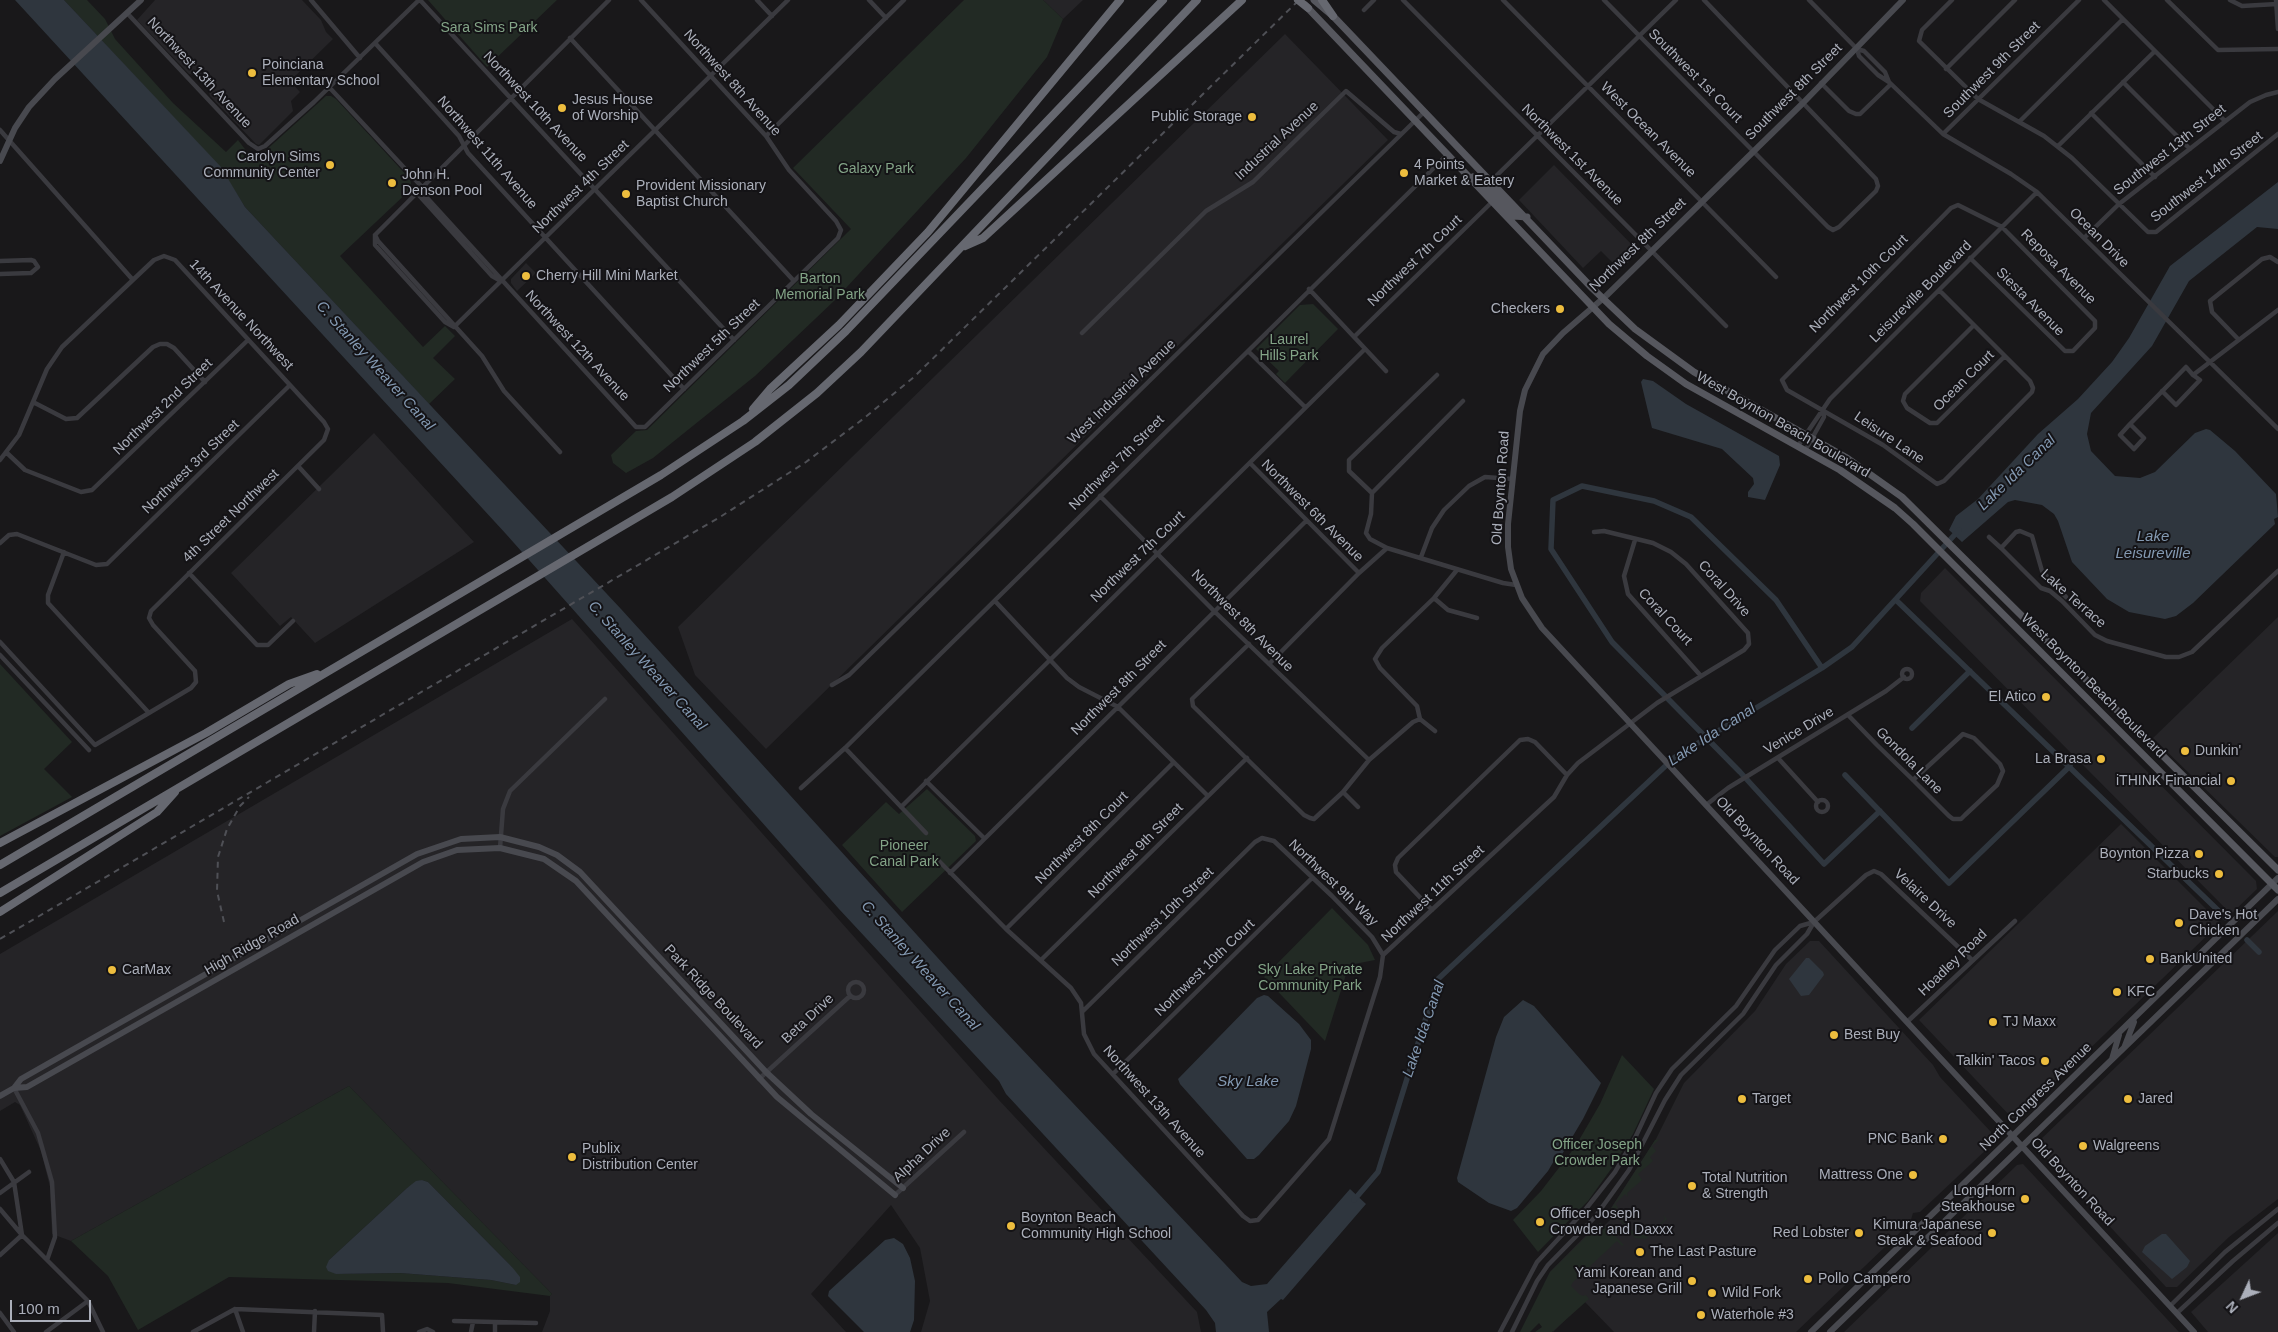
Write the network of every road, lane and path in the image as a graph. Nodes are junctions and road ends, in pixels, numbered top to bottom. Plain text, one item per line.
1 (140, 0) edge
2 (311, 0) edge
3 (420, 0) edge
4 (610, 0) edge
5 (641, 0) edge
6 (757, 0) edge
7 (788, 0) edge
8 (869, 0) edge
9 (904, 0) edge
10 (1120, 0) edge
11 (1163, 0) edge
12 (1197, 0) edge
13 (1242, 0) edge
14 (1300, 0) edge
15 (1314, 0) edge
16 (1322, 0) edge
17 (1374, 0) edge
18 (1403, 0) edge
19 (1503, 0) edge
20 (1604, 0) edge
21 (1676, 0) edge
22 (1704, 0) edge
23 (1809, 0) edge
24 (1903, 0) edge
25 (1952, 0) edge
26 (2015, 0) edge
27 (2079, 0) edge
28 (2104, 0) edge
29 (2167, 0) edge
30 (2230, 0) edge
31 (2276, 2) edge
32 (1308, 8) joint
33 (1364, 10) dead end
34 (127, 13) junction
35 (772, 16) junction
36 (1333, 16) junction
37 (886, 18) junction
38 (2123, 19) junction
39 (2278, 28) edge
40 (1639, 35) junction
41 (570, 38) junction
42 (374, 44) junction
43 (1857, 49) junction
44 (2278, 49) edge
45 (2154, 50) junction
46 (360, 58) junction
47 (1946, 68) junction
48 (710, 76) junction
49 (2123, 82) junction
50 (1821, 83) junction
51 (1890, 83) junction
52 (1588, 85) junction
53 (329, 87) junction
54 (2278, 92) edge
55 (511, 98) junction
56 (1978, 99) junction
57 (1803, 103) junction
58 (1424, 112) junction
59 (2091, 113) junction
60 (1415, 120) junction
61 (2226, 121) junction
62 (2019, 122) junction
63 (0, 130) edge
64 (654, 130) junction
65 (1401, 134) junction
66 (1943, 134) junction
67 (2278, 134) edge
68 (766, 136) junction
69 (1537, 136) junction
70 (9, 140) junction
71 (464, 144) junction
72 (2058, 146) junction
73 (2190, 149) junction
74 (1753, 151) junction
75 (1448, 154) junction
76 (0, 161) edge
77 (1468, 175) junction
78 (2155, 177) junction
79 (1492, 180) junction
80 (419, 189) junction
81 (596, 190) junction
82 (2036, 192) junction
83 (1493, 201) junction
84 (1702, 201) junction
85 (2119, 204) junction
86 (1527, 217) junction
87 (2002, 227) junction
88 (841, 230) joint
89 (546, 238) junction
90 (2084, 238) junction
91 (958, 250) junction
92 (1651, 251) junction
93 (1970, 258) junction
94 (0, 261) edge
95 (2278, 262) edge
96 (0, 274) edge
97 (1776, 277) dead end
98 (133, 280) junction
99 (501, 281) junction
100 (794, 281) junction
101 (1309, 289) junction
102 (1939, 290) junction
103 (1603, 298) junction
104 (1592, 307) junction
105 (2278, 310) edge
106 (2096, 324) joint
107 (1974, 325) junction
108 (1726, 326) dead end
109 (454, 327) junction
110 (1082, 332) dead end
111 (1354, 336) junction
112 (248, 340) junction
113 (734, 340) junction
114 (2239, 340) junction
115 (1365, 349) junction
116 (1248, 351) junction
117 (2006, 356) junction
118 (2209, 363) junction
119 (1386, 371) dead end
120 (1437, 375) dead end
121 (2193, 375) junction
122 (205, 382) junction
123 (290, 386) junction
124 (684, 389) junction
125 (2162, 391) junction
126 (1463, 401) dead end
127 (33, 402) junction
128 (1305, 408) junction
129 (1823, 410) junction
130 (742, 421) junction
131 (2130, 424) junction
132 (636, 427) joint
133 (328, 429) joint
134 (2278, 429) edge
135 (1805, 434) junction
136 (1812, 437) junction
137 (1798, 446) junction
138 (1805, 451) junction
139 (560, 452) dead end
140 (7, 453) junction
141 (0, 460) edge
142 (1250, 464) junction
143 (298, 466) junction
144 (1513, 479) junction
145 (319, 489) dead end
146 (1372, 493) junction
147 (1100, 496) junction
148 (1306, 521) junction
149 (1594, 532) dead end
150 (1988, 537) dead end
151 (1635, 540) junction
152 (0, 543) edge
153 (1387, 548) junction
154 (2001, 548) junction
155 (64, 552) junction
156 (1157, 553) junction
157 (1421, 557) junction
158 (1457, 570) junction
159 (2278, 571) edge
160 (189, 573) junction
161 (1359, 573) junction
162 (1516, 585) junction
163 (2066, 597) dead end
164 (1434, 598) junction
165 (995, 601) junction
166 (1214, 611) junction
167 (1477, 618) dead end
168 (292, 622) dead end
169 (0, 642) edge
170 (1249, 644) junction
171 (0, 655) edge
172 (1050, 659) junction
173 (1269, 664) junction
174 (338, 666) junction
175 (1701, 676) junction
176 (1904, 677) dead end
177 (832, 685) dead end
178 (605, 698) dead end
179 (1118, 707) junction
180 (149, 713) junction
181 (1848, 714) junction
182 (1420, 719) junction
183 (1631, 723) junction
184 (1435, 731) dead end
185 (2136, 747) junction
186 (845, 748) junction
187 (2155, 748) junction
188 (89, 750) dead end
189 (1247, 758) junction
190 (1778, 758) junction
191 (1369, 760) junction
192 (2151, 762) junction
193 (2170, 762) junction
194 (1173, 763) junction
195 (1567, 775) junction
196 (1912, 780) junction
197 (926, 781) junction
198 (181, 785) junction
199 (801, 788) dead end
200 (1343, 792) junction
201 (1208, 796) junction
202 (1818, 802) dead end
203 (1706, 805) junction
204 (901, 806) junction
205 (1358, 807) dead end
206 (926, 832) dead end
207 (500, 837) junction
208 (984, 838) junction
209 (1258, 839) joint
210 (0, 843) edge
211 (434, 847) junction
212 (500, 848) junction
213 (437, 856) junction
214 (934, 856) dead end
215 (0, 865) edge
216 (2278, 870) edge
217 (950, 873) junction
218 (1312, 878) junction
219 (591, 882) junction
220 (2276, 884) edge
221 (583, 889) junction
222 (0, 893) edge
223 (2278, 898) edge
224 (325, 906) junction
225 (1432, 910) junction
226 (0, 912) edge
227 (329, 915) junction
228 (2015, 921) dead end
229 (1814, 922) junction
230 (1006, 929) junction
231 (1383, 955) junction
232 (232, 959) junction
233 (1041, 960) junction
234 (1972, 960) junction
235 (237, 968) junction
236 (695, 996) junction
237 (850, 996) dead end
238 (688, 1002) junction
239 (1083, 1010) junction
240 (2135, 1019) junction
241 (1907, 1022) junction
242 (2119, 1034) junction
243 (84, 1044) junction
244 (2124, 1049) junction
245 (89, 1052) junction
246 (2112, 1060) junction
247 (766, 1072) junction
248 (1113, 1074) junction
249 (759, 1079) junction
250 (14, 1088) junction
251 (0, 1096) edge
252 (964, 1132) dead end
253 (836, 1134) junction
254 (2013, 1136) junction
255 (829, 1142) junction
256 (2023, 1146) junction
257 (0, 1159) edge
258 (29, 1172) dead end
259 (14, 1182) junction
260 (903, 1188) junction
261 (0, 1193) edge
262 (895, 1195) joint
263 (0, 1209) edge
264 (2278, 1209) edge
265 (1254, 1221) joint
266 (2278, 1223) edge
267 (22, 1235) junction
268 (0, 1255) edge
269 (47, 1260) junction
270 (88, 1301) junction
271 (2170, 1306) junction
272 (236, 1308) junction
273 (315, 1311) junction
274 (0, 1313) edge
275 (2177, 1313) junction
276 (454, 1321) dead end
277 (473, 1322) junction
278 (495, 1322) junction
279 (536, 1323) dead end
280 (14, 1332) edge
281 (46, 1332) edge
282 (103, 1332) edge
283 (193, 1332) edge
284 (243, 1332) edge
285 (314, 1332) edge
286 (383, 1332) edge
287 (419, 1332) edge
288 (433, 1332) edge
289 (471, 1332) edge
290 (495, 1332) edge
291 (1500, 1332) edge
292 (1512, 1332) edge
293 (1810, 1332) edge
294 (1830, 1332) edge
295 (2194, 1332) edge

1 - 34 street
2 - 46 street
3 - 42 street
3 - 55 street, Northwest 10th Avenue
4 - 41 street
5 - 48 street, Northwest 8th Avenue
6 - 35 street
7 - 35 street, Northwest 4th Street
8 - 37 street
9 - 37 street
10 - 130 highway
11 - 130 highway
12 - 91 highway
13 - 91 highway
14 - 32 highway, bridge
15 - 36 main road, West Boynton Beach Boulevard
16 - 36 highway
17 - 33 street
18 - 69 street, Northwest 1st Avenue
19 - 52 street, West Ocean Avenue
20 - 40 street, Southwest 1st Court
21 - 40 street
22 - 57 street
23 - 43 street, Ocean Drive
24 - 43 street, Southwest 8th Street
25 - 47 street
26 - 47 street
27 - 56 street, Southwest 9th Street
28 - 38 street
29 - 44 street
30 - 31 street
31 - 39 street
32 - 60 main road, West Boynton Beach Boulevard
34 - 53 street, Northwest 13th Avenue
34 - 70 street
35 - 48 street, Northwest 4th Street
36 - 58 main road, West Boynton Beach Boulevard
37 - 68 street
38 - 45 street
38 - 62 street
40 - 52 street
40 - 74 street, Southwest 1st Court
41 - 55 street
41 - 64 street
42 - 46 street
42 - 71 street, Northwest 11th Avenue
43 - 50 street, Southwest 8th Street
43 - 51 street, Ocean Drive
45 - 49 street
45 - 61 street
46 - 53 street
47 - 56 street
48 - 64 street, Northwest 4th Street
48 - 68 street, Northwest 8th Avenue
49 - 59 street
49 - 73 street
50 - 51 street
50 - 57 street, Southwest 8th Street
51 - 66 street, Ocean Drive
52 - 69 street
52 - 84 street, West Ocean Avenue
53 - 80 street, Northwest 12th Avenue
54 - 61 street, Southwest 13th Street
55 - 71 street
55 - 81 street, Northwest 10th Avenue
56 - 62 street
56 - 66 street, Southwest 9th Street
57 - 74 street, Southwest 8th Street
57 - 74 street, Southwest 1st Court
58 - 60 street, West Industrial Avenue
58 - 79 main road, West Boynton Beach Boulevard
59 - 72 street
59 - 78 street
60 - 65 street, West Industrial Avenue
60 - 75 main road, West Boynton Beach Boulevard
61 - 73 street, Southwest 13th Street
62 - 72 street
63 - 70 street
64 - 81 street, Northwest 4th Street
64 - 100 street
65 - 110 street, Industrial Avenue
65 - 177 street, West Industrial Avenue
66 - 82 street, Ocean Drive
67 - 85 street, Southwest 14th Street
68 - 88 street, Northwest 8th Avenue
69 - 79 street
69 - 92 street, Northwest 1st Avenue
70 - 76 street
70 - 98 street
71 - 80 street
71 - 89 street, Northwest 11th Avenue
72 - 85 street
73 - 78 street, Southwest 13th Street
74 - 84 street, Southwest 8th Street
75 - 77 main road, West Boynton Beach Boulevard
75 - 101 street, Northwest 7th Street
77 - 83 main road, West Boynton Beach Boulevard
77 - 86 main road
78 - 85 street, Southwest 13th Street
79 - 86 main road, West Boynton Beach Boulevard
80 - 99 street, Northwest 12th Avenue
80 - 109 street
81 - 89 street, Northwest 4th Street
81 - 113 street, Northwest 10th Avenue
82 - 87 street, Leisureville Boulevard
82 - 90 street, Ocean Drive
83 - 104 main road, West Boynton Beach Boulevard
83 - 111 street, Northwest 7th Court
84 - 92 street, Northwest 8th Street
84 - 97 street, West Ocean Avenue
85 - 90 street, Southwest 13th Street
86 - 103 main road, West Boynton Beach Boulevard
87 - 93 street, Leisureville Boulevard
87 - 106 street, Reposa Avenue
87 - 129 street, Northwest 10th Court
88 - 100 street, Northwest 5th Street
89 - 99 street, Northwest 4th Street
89 - 124 street, Northwest 11th Avenue
90 - 118 street, Ocean Drive
91 - 198 highway
92 - 103 street, Northwest 8th Street
92 - 108 street, Northwest 1st Avenue
93 - 102 street, Leisureville Boulevard
93 - 106 street, Siesta Avenue
94 - 96 street
95 - 114 street
98 - 112 street, 14th Avenue Northwest
98 - 127 street, 14th Avenue Northwest
99 - 109 street, Northwest 4th Street
99 - 132 street, Northwest 12th Avenue
100 - 113 street, Northwest 5th Street
101 - 111 street
101 - 116 street, Northwest 7th Street
102 - 107 street
102 - 129 street, Leisureville Boulevard
103 - 104 street, Northwest 8th Street
103 - 135 main road, West Boynton Beach Boulevard
104 - 137 main road, West Boynton Beach Boulevard
104 - 144 street, Old Boynton Road
105 - 114 street
107 - 117 street
107 - 117 street, Ocean Court
109 - 139 street
111 - 115 street
112 - 122 street, Northwest 2nd Street
112 - 123 street, 14th Avenue Northwest
113 - 124 street, Northwest 5th Street
114 - 118 street
115 - 119 street
115 - 128 street, Northwest 7th Court
116 - 128 street
116 - 147 street, Northwest 7th Street
117 - 129 street, Leisure Lane
118 - 121 street
118 - 134 street, Ocean Drive
120 - 146 street
121 - 125 street
121 - 125 street
122 - 127 street
122 - 140 street, Northwest 2nd Street
123 - 133 street, 14th Avenue Northwest
123 - 155 street, Northwest 3rd Street
124 - 132 street, Northwest 5th Street
125 - 131 street
126 - 146 street
127 - 140 street, 14th Avenue Northwest
128 - 142 street, Northwest 7th Court
129 - 135 street, Leisureville Boulevard
129 - 136 street, Leisureville Boulevard
130 - 174 highway
131 - 131 street
133 - 143 street, 4th Street Northwest
135 - 136 main road, West Boynton Beach Boulevard
135 - 137 street, Leisureville Boulevard
136 - 138 street, Leisureville Boulevard
136 - 187 main road, West Boynton Beach Boulevard
137 - 138 main road, West Boynton Beach Boulevard
138 - 185 main road, West Boynton Beach Boulevard
140 - 141 street, 14th Avenue Northwest
142 - 148 street, Northwest 6th Avenue
142 - 156 street, Northwest 7th Court
143 - 145 street
143 - 160 street, 4th Street Northwest
144 - 157 street
144 - 162 street, Old Boynton Road
146 - 153 street
147 - 156 street, Northwest 8th Avenue
147 - 165 street, Northwest 7th Street
148 - 161 street, Northwest 6th Avenue
148 - 166 street, Northwest 8th Street
149 - 151 street, Coral Drive
150 - 154 street
151 - 175 street, Coral Court
151 - 175 street, Coral Drive
152 - 155 street
153 - 157 street
153 - 161 street
154 - 159 street, Lake Terrace
154 - 163 street, Lake Terrace
155 - 180 street
156 - 166 street, Northwest 8th Avenue
156 - 172 street, Northwest 7th Court
157 - 158 street
158 - 162 street
158 - 164 street
160 - 168 street
160 - 180 street, 4th Street Northwest
161 - 173 street
162 - 183 street, Old Boynton Road
164 - 167 street
164 - 182 street
165 - 172 street
165 - 186 street, Northwest 7th Street
166 - 170 street, Northwest 8th Avenue
166 - 179 street, Northwest 8th Street
169 - 180 street
170 - 173 street, Northwest 8th Avenue
170 - 189 street
171 - 188 street
172 - 179 street
172 - 197 street, Northwest 7th Court
173 - 191 street, Northwest 8th Avenue
174 - 210 highway
174 - 215 highway
175 - 183 street, Coral Drive
176 - 181 street, Venice Drive
178 - 207 street
179 - 194 street
179 - 208 street, Northwest 8th Street
181 - 190 street, Venice Drive
181 - 196 street, Gondola Lane
182 - 184 street
182 - 191 street
183 - 195 street, Northwest 11th Street
183 - 203 street, Old Boynton Road
185 - 187 main road
185 - 192 main road, West Boynton Beach Boulevard
186 - 199 street, Northwest 7th Street
186 - 204 street
187 - 193 main road, West Boynton Beach Boulevard
189 - 200 street
189 - 201 street, Northwest 9th Street
190 - 202 street
190 - 203 street, Venice Drive
191 - 200 street
192 - 193 main road
192 - 220 main road, West Boynton Beach Boulevard
193 - 216 main road, West Boynton Beach Boulevard
194 - 201 street
194 - 230 street, Northwest 8th Court
195 - 225 street, Northwest 11th Street
195 - 225 street
196 - 196 street, Gondola Lane
197 - 204 street
197 - 208 street
198 - 222 highway
198 - 226 highway
200 - 205 street
201 - 233 street, Northwest 9th Street
203 - 229 street, Old Boynton Road
204 - 206 street
207 - 211 street, High Ridge Road
207 - 212 street
207 - 219 street, Park Ridge Boulevard
208 - 217 street, Northwest 8th Street
209 - 218 street, Northwest 9th Way
209 - 239 street, Northwest 10th Street
211 - 213 street
211 - 224 street, High Ridge Road
212 - 213 street, High Ridge Road
212 - 221 street, Park Ridge Boulevard
213 - 227 street, High Ridge Road
214 - 217 street, Northwest 13th Avenue
217 - 230 street, Northwest 13th Avenue
218 - 231 street, Northwest 9th Way
218 - 248 street, Northwest 10th Court
219 - 221 street
219 - 236 street, Park Ridge Boulevard
220 - 240 street, North Congress Avenue
221 - 238 street, Park Ridge Boulevard
223 - 244 street, North Congress Avenue
224 - 227 street
224 - 232 street, High Ridge Road
225 - 231 street, Northwest 11th Street
227 - 235 street, High Ridge Road
228 - 234 street, Hoadley Road
229 - 234 street, Velaire Drive
229 - 241 street, Old Boynton Road
229 - 291 street
229 - 292 street
230 - 233 street, Northwest 13th Avenue
231 - 265 street, Northwest 11th Street
232 - 235 street
232 - 243 street, High Ridge Road
233 - 239 street, Northwest 13th Avenue
234 - 241 street, Hoadley Road
235 - 245 street, High Ridge Road
236 - 238 street
236 - 247 street, Park Ridge Boulevard
237 - 247 street, Beta Drive
238 - 249 street, Park Ridge Boulevard
239 - 248 street, Northwest 13th Avenue
240 - 242 street, North Congress Avenue
240 - 244 street
241 - 254 street, Old Boynton Road
242 - 246 street
242 - 254 street, North Congress Avenue
243 - 245 street
243 - 250 street, High Ridge Road
244 - 246 street, North Congress Avenue
245 - 250 street, High Ridge Road
246 - 256 street, North Congress Avenue
247 - 249 street, Beta Drive
247 - 253 street, Park Ridge Boulevard
248 - 265 street, Northwest 13th Avenue
249 - 255 street, Park Ridge Boulevard
250 - 251 street, High Ridge Road
250 - 269 street
252 - 260 street, Alpha Drive
253 - 255 street
253 - 260 street, Park Ridge Boulevard
254 - 256 street, Old Boynton Road
254 - 293 street, North Congress Avenue
255 - 262 street, Park Ridge Boulevard
256 - 271 street, Old Boynton Road
256 - 294 street, North Congress Avenue
257 - 259 street
258 - 259 street
259 - 261 street
259 - 267 street
260 - 262 street, Alpha Drive
263 - 267 street
264 - 271 street
266 - 275 street
267 - 268 street
267 - 269 street
269 - 270 street
270 - 281 street
270 - 282 street
271 - 275 street, Old Boynton Road
272 - 273 street
272 - 283 street
272 - 284 street
273 - 285 street
273 - 286 street
274 - 280 street
275 - 295 street, Old Boynton Road
276 - 277 street
277 - 278 street
277 - 289 street
278 - 279 street
278 - 290 street
287 - 288 street

